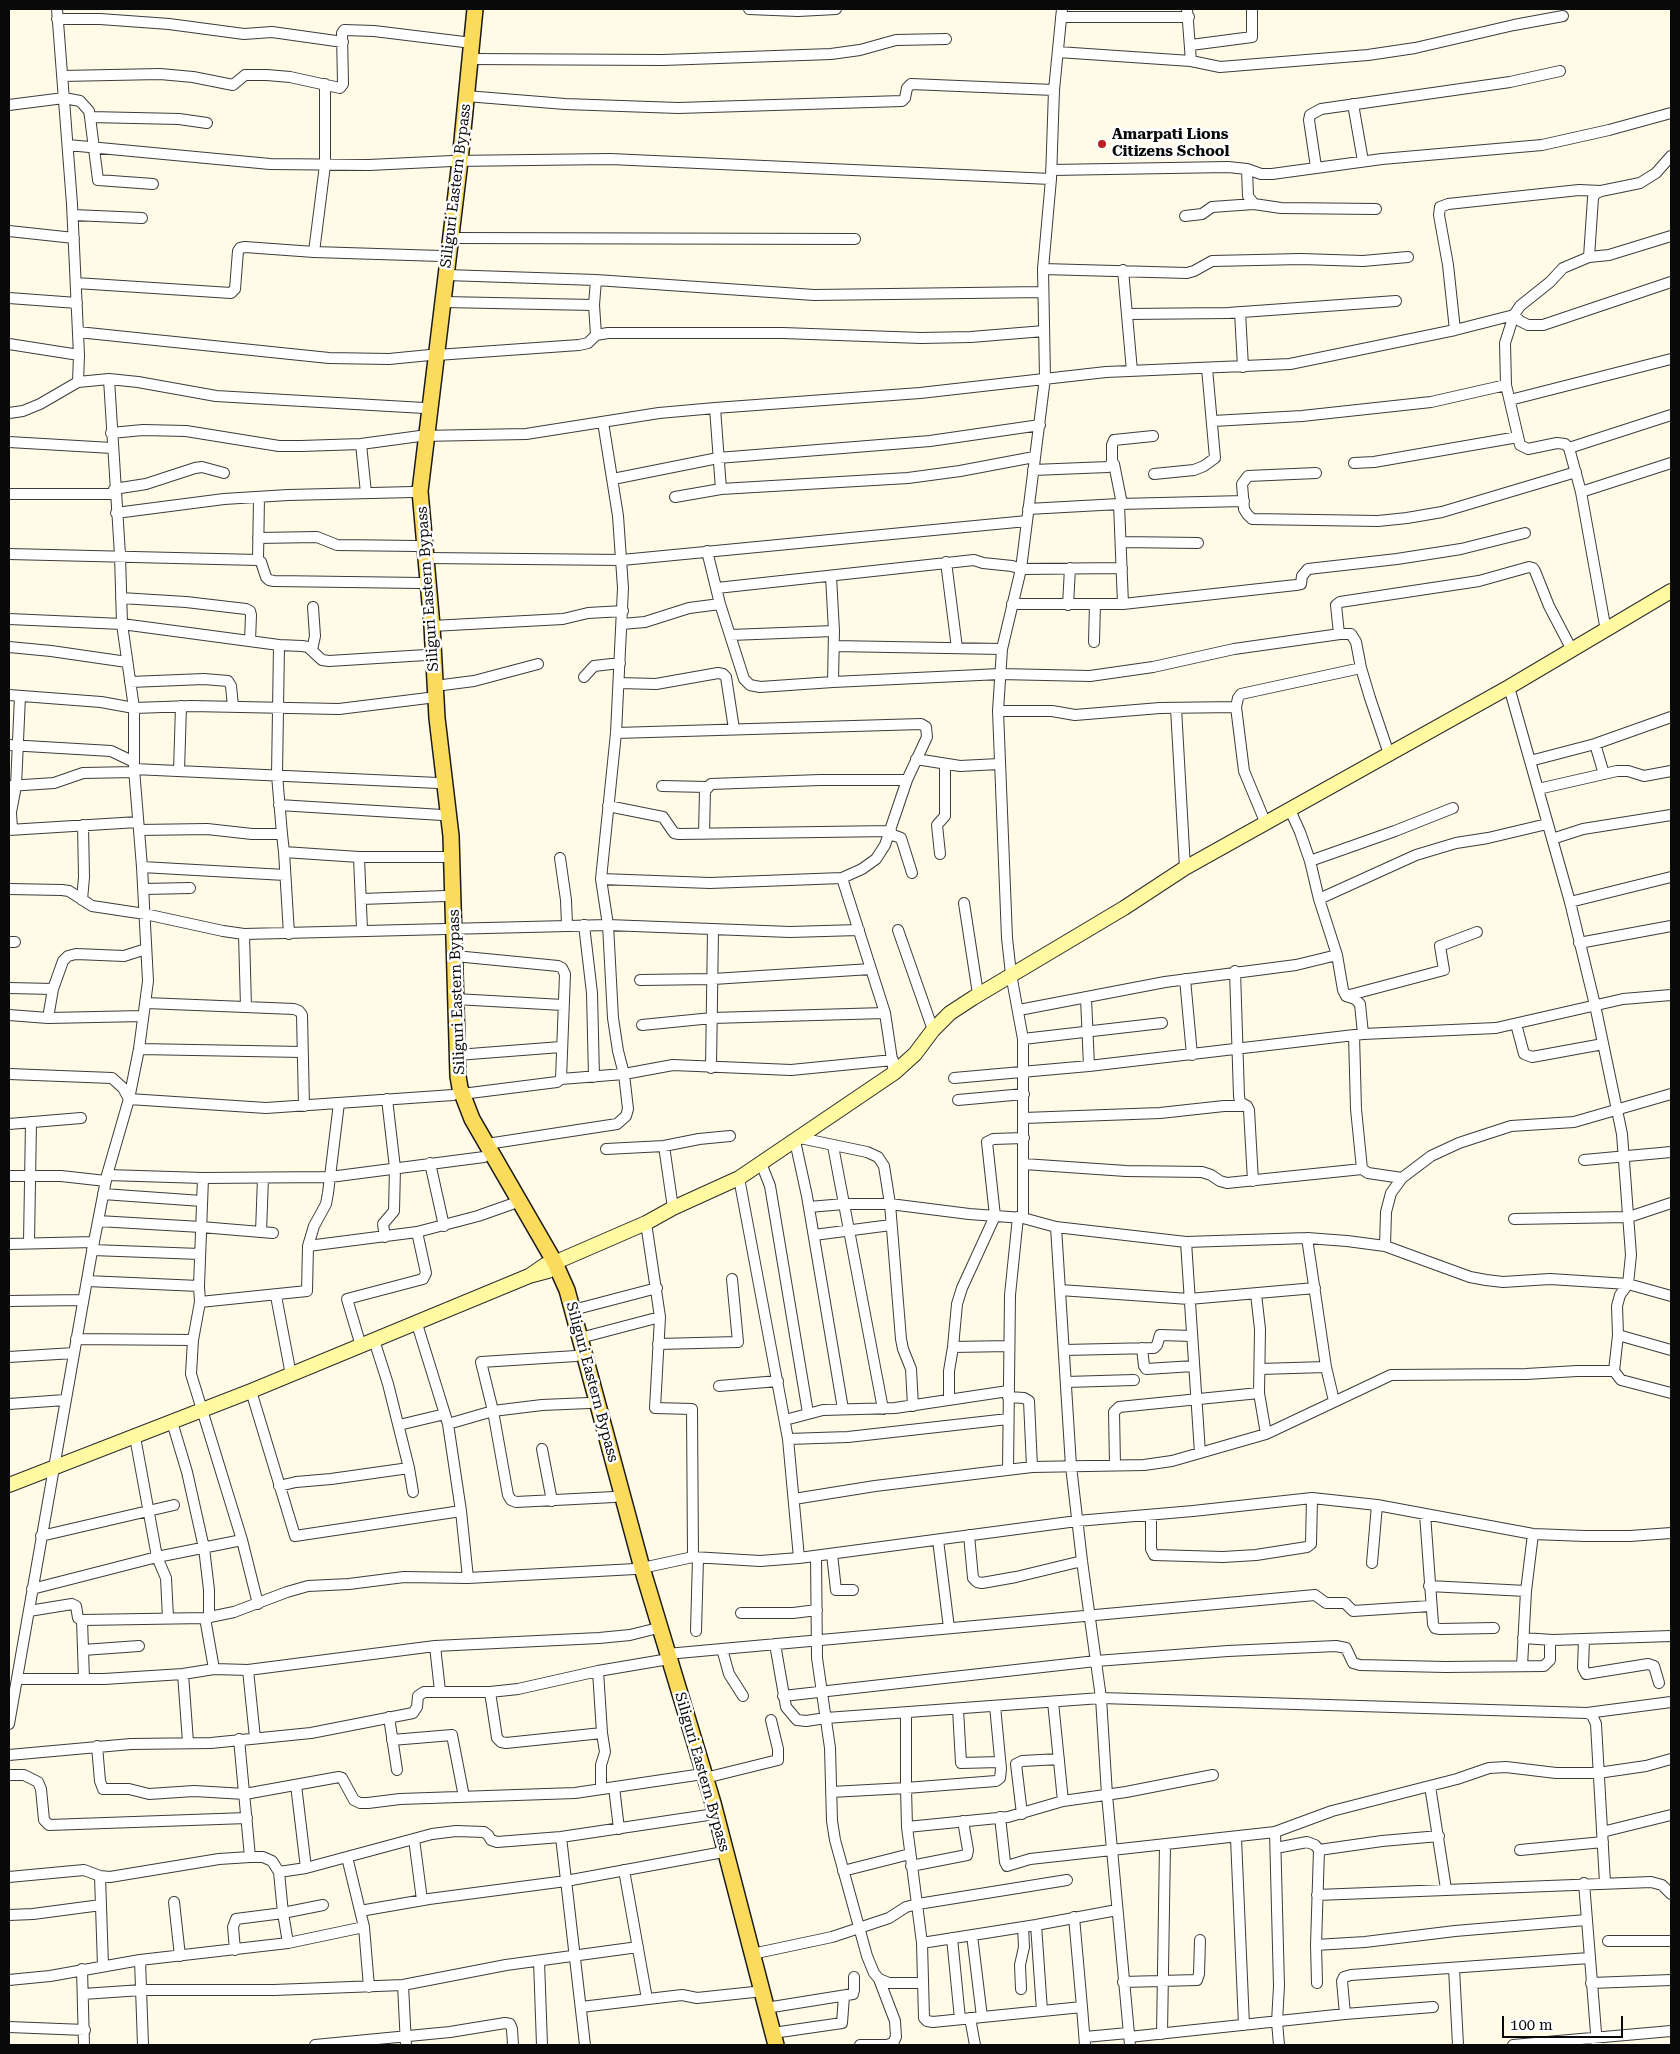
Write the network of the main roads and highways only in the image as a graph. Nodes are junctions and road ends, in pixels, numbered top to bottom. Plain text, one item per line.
1 (466, 9) edge
2 (476, 9) edge
3 (456, 161) junction
4 (433, 355) junction
5 (423, 436) junction
6 (422, 552) junction
7 (431, 692) junction
8 (451, 929) junction
9 (458, 1095) junction
10 (485, 1150) junction
11 (554, 1265) junction
12 (638, 1569) junction
13 (665, 1657) junction
14 (701, 1777) junction
15 (772, 2041) edge

1 - 3 main road, Siliguri Eastern Bypass
2 - 3 main road, Siliguri Eastern Bypass
3 - 4 main road, Siliguri Eastern Bypass
3 - 4 main road, Siliguri Eastern Bypass
4 - 5 main road, Siliguri Eastern Bypass
4 - 5 main road, Siliguri Eastern Bypass
5 - 6 main road, Siliguri Eastern Bypass
5 - 6 main road, Siliguri Eastern Bypass
6 - 7 main road, Siliguri Eastern Bypass
6 - 7 main road, Siliguri Eastern Bypass
7 - 8 main road, Siliguri Eastern Bypass
7 - 8 main road, Siliguri Eastern Bypass
8 - 9 main road, Siliguri Eastern Bypass
8 - 9 main road, Siliguri Eastern Bypass
9 - 10 main road, Siliguri Eastern Bypass
10 - 11 main road, Siliguri Eastern Bypass
10 - 11 main road, Siliguri Eastern Bypass
11 - 12 main road, Siliguri Eastern Bypass
11 - 12 main road, Siliguri Eastern Bypass
12 - 13 main road, Siliguri Eastern Bypass
12 - 13 main road, Siliguri Eastern Bypass
13 - 14 main road, Siliguri Eastern Bypass
14 - 15 main road, Siliguri Eastern Bypass
14 - 15 main road, Siliguri Eastern Bypass

